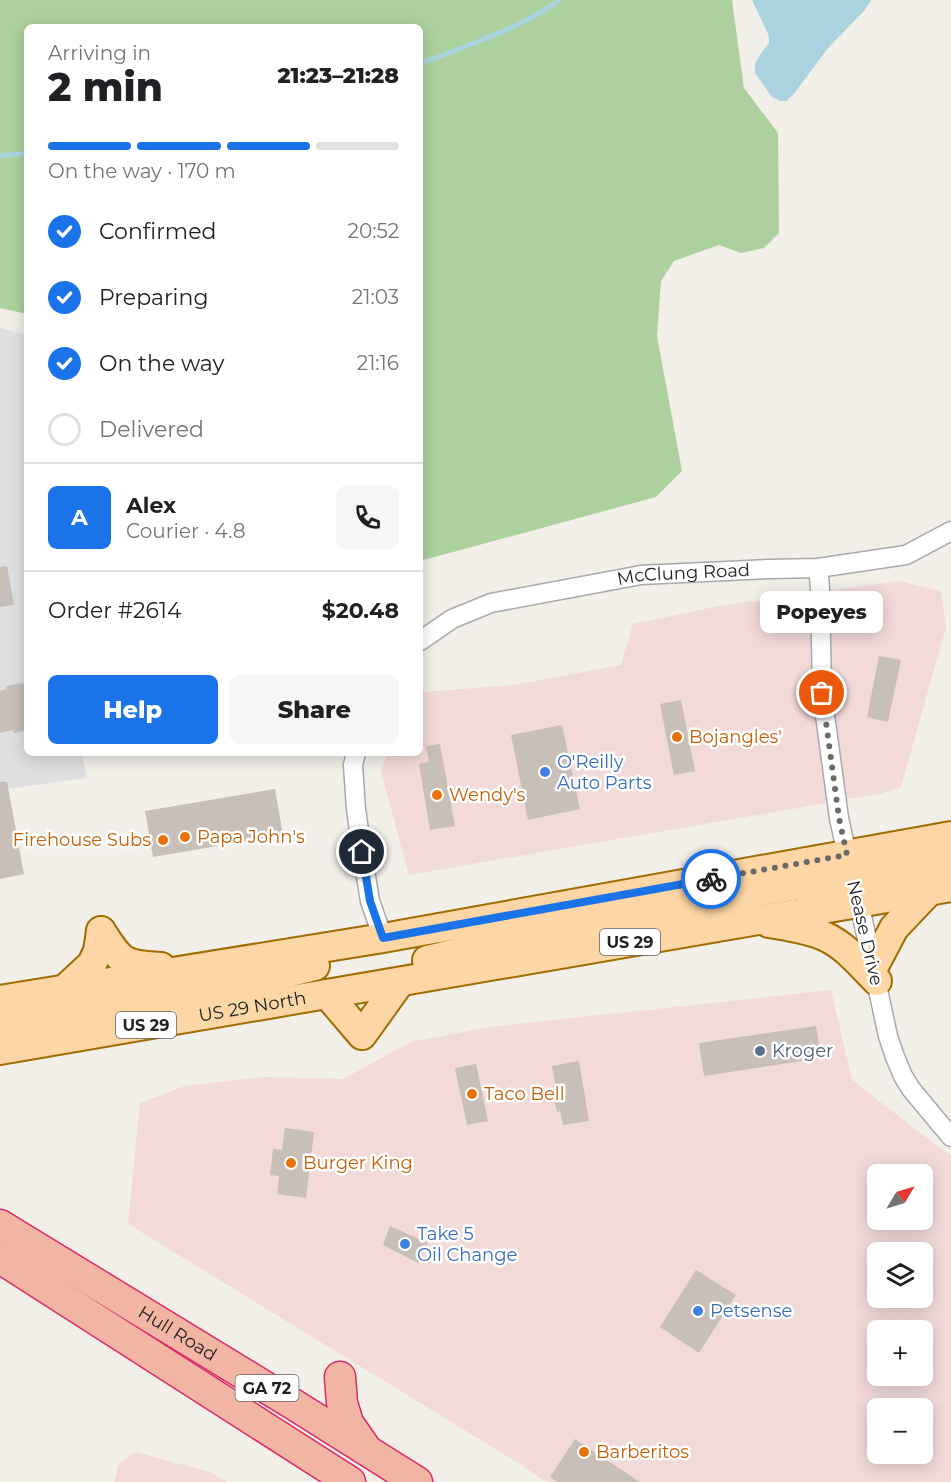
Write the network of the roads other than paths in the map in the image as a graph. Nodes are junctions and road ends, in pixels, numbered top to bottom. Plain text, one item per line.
1 (951, 531) edge
2 (818, 568) junction
3 (423, 639) edge
4 (355, 756) edge
5 (951, 836) edge
6 (951, 864) edge
7 (853, 878) junction
8 (940, 889) edge
9 (753, 920) junction
10 (383, 938) junction
11 (184, 969) junction
12 (875, 973) junction
13 (400, 982) junction
14 (64, 990) junction
15 (340, 992) junction
16 (0, 1000) edge
17 (0, 1028) edge
18 (0, 1050) edge
19 (951, 1137) edge
20 (0, 1225) edge
21 (0, 1258) edge
22 (169, 1368) junction
23 (283, 1398) junction
24 (368, 1451) junction
25 (350, 1482) edge
26 (417, 1482) edge

1 - 2 street, McClung Road
2 - 3 street, McClung Road
2 - 7 street, Nease Drive
4 - 10 street
5 - 7 main road, US 29
6 - 7 main road
7 - 8 main road, US 29
7 - 9 main road, US 29
7 - 10 main road, US 29
7 - 12 street, Nease Drive
7 - 15 main road
8 - 12 main road
9 - 12 main road
9 - 13 main road, US 29
10 - 11 main road, US 29
10 - 17 main road
11 - 14 main road, US 29
11 - 14 main road
12 - 19 street, Nease Drive
13 - 15 main road, US 29 North / US 29
13 - 15 main road
14 - 16 main road, US 29
15 - 18 main road, US 29 North / US 29
20 - 23 highway, Hull Road / GA 72
21 - 22 highway, Hull Road / GA 72
22 - 23 highway
22 - 25 highway, Hull Road / GA 72
23 - 24 highway, Hull Road / GA 72
23 - 24 highway
24 - 26 highway, Hull Road / GA 72

